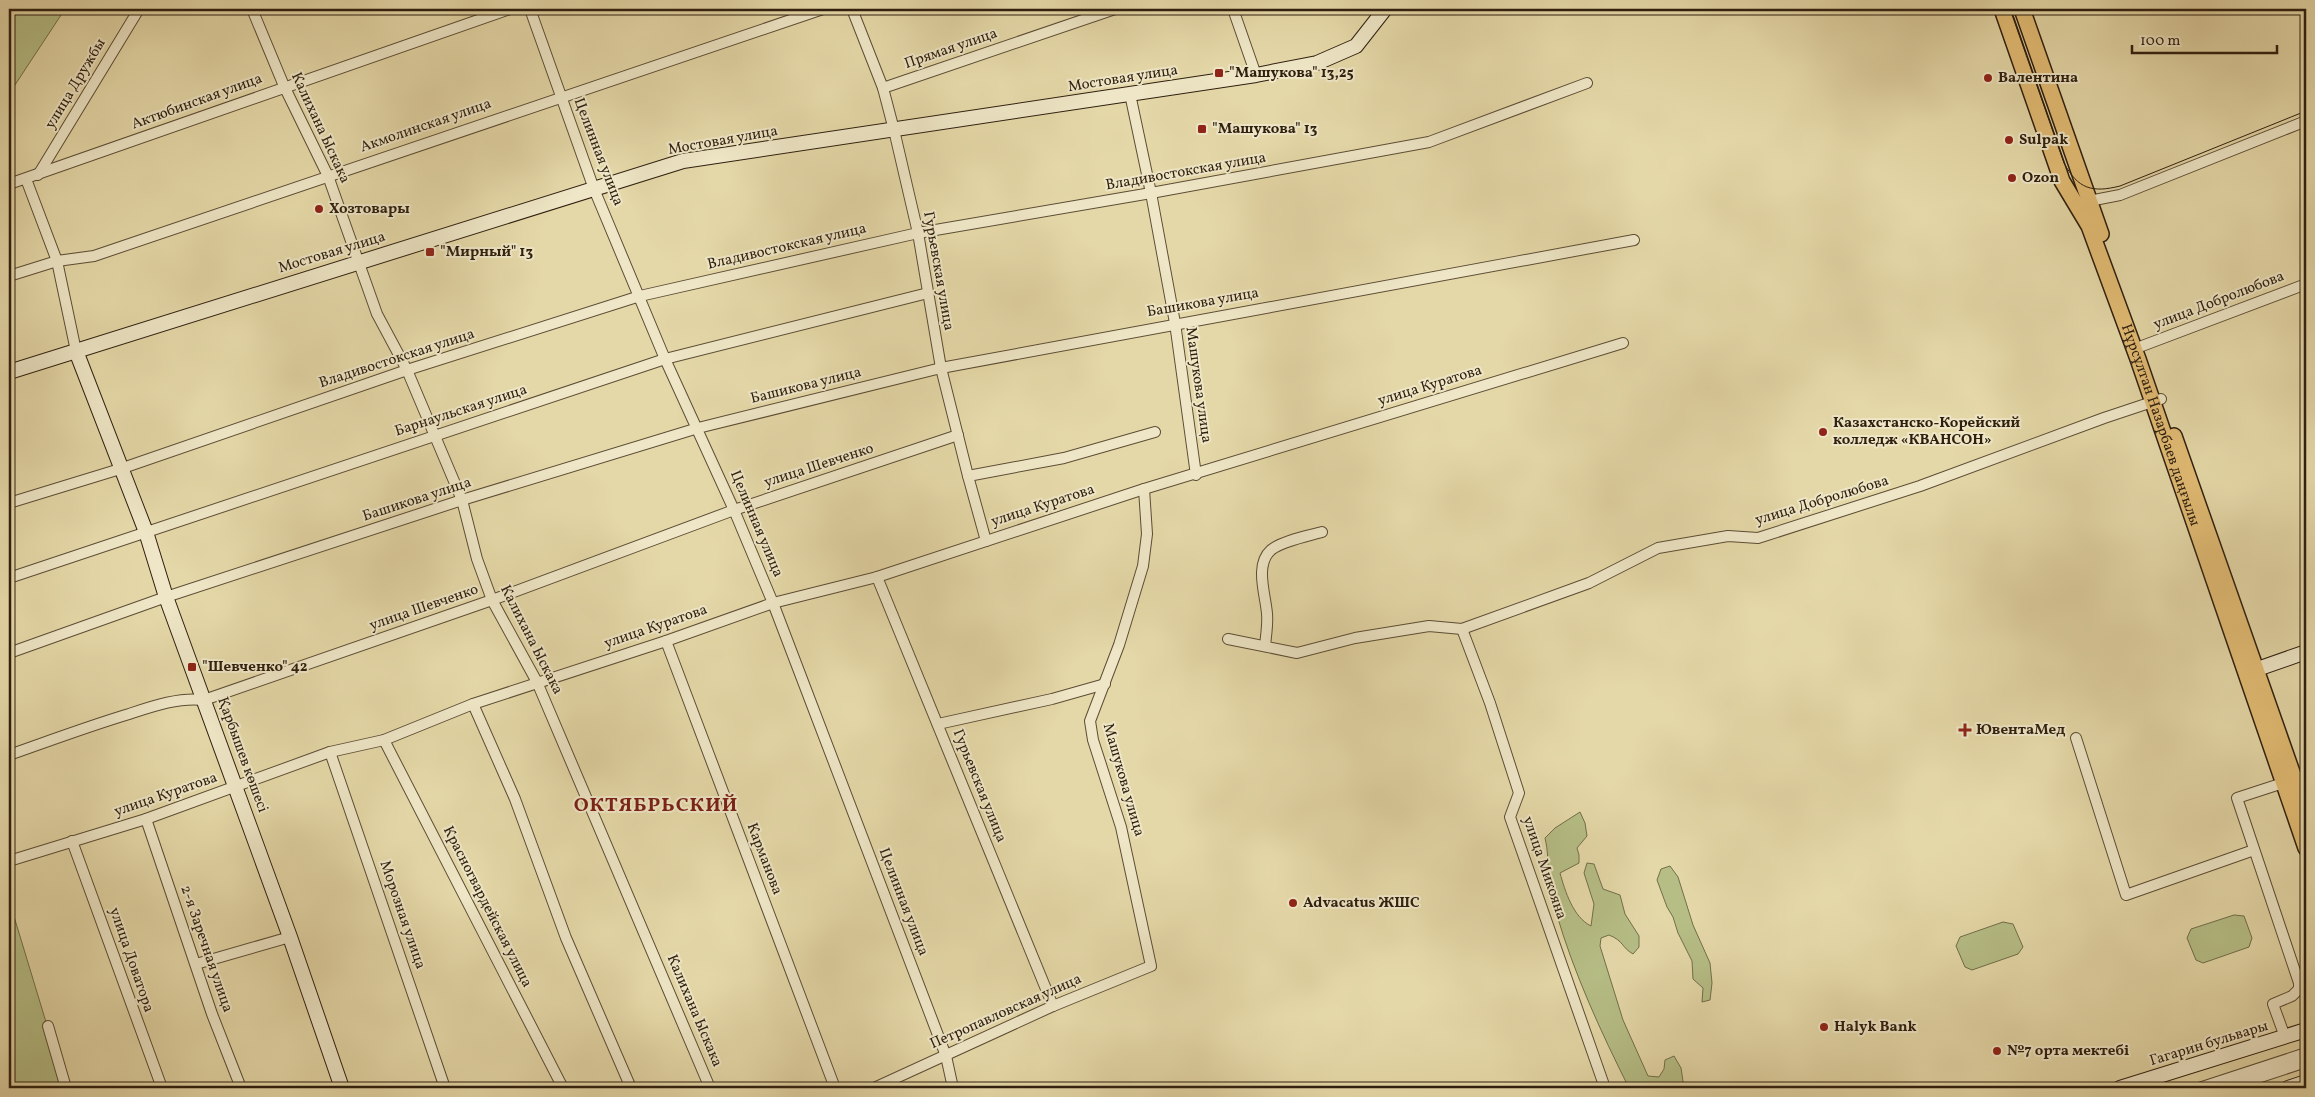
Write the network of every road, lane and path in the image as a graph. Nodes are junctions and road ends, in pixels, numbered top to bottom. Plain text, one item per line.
1 (139, 9) edge
2 (252, 9) edge
3 (510, 9) edge
4 (530, 9) edge
5 (823, 9) edge
6 (852, 9) edge
7 (1115, 9) edge
8 (1233, 9) edge
9 (1385, 9) edge
10 (2002, 9) edge
11 (2022, 9) edge
12 (1256, 75) junction
13 (1587, 83) dead end
14 (284, 86) junction
15 (883, 88) junction
16 (1130, 94) junction
17 (560, 96) junction
18 (2306, 121) edge
19 (894, 130) junction
20 (38, 175) junction
21 (328, 176) junction
22 (26, 179) junction
23 (9, 184) edge
24 (594, 188) junction
25 (1151, 193) junction
26 (2084, 202) junction
27 (918, 233) junction
28 (1634, 240) dead end
29 (57, 261) junction
30 (359, 261) junction
31 (9, 276) edge
32 (2306, 284) edge
33 (928, 293) junction
34 (640, 296) junction
35 (1174, 323) junction
36 (1623, 343) dead end
37 (2142, 346) junction
38 (76, 351) junction
39 (666, 359) junction
40 (941, 368) junction
41 (407, 370) junction
42 (9, 372) edge
43 (2156, 401) junction
44 (698, 428) junction
45 (1154, 432) dead end
46 (958, 435) junction
47 (434, 436) junction
48 (120, 469) junction
49 (1196, 475) junction
50 (968, 476) junction
51 (1144, 489) junction
52 (462, 500) junction
53 (9, 502) edge
54 (734, 510) junction
55 (146, 532) junction
56 (1322, 532) dead end
57 (986, 540) junction
58 (877, 577) junction
59 (9, 578) edge
60 (166, 597) junction
61 (492, 600) junction
62 (773, 603) junction
63 (1462, 629) junction
64 (1228, 639) dead end
65 (666, 641) junction
66 (1265, 646) junction
67 (2306, 652) edge
68 (9, 653) edge
69 (2250, 672) junction
70 (537, 682) junction
71 (1105, 684) junction
72 (204, 700) junction
73 (473, 704) junction
74 (938, 724) junction
75 (2076, 738) dead end
76 (384, 740) junction
77 (330, 752) junction
78 (9, 755) edge
79 (2283, 782) junction
80 (236, 788) junction
81 (2306, 812) edge
82 (146, 819) junction
83 (72, 841) junction
84 (2306, 848) edge
85 (2254, 850) junction
86 (9, 861) edge
87 (290, 937) junction
88 (196, 964) junction
89 (1151, 966) joint
90 (1053, 1006) junction
91 (48, 1026) dead end
92 (2306, 1030) edge
93 (2286, 1037) junction
94 (2306, 1053) edge
95 (946, 1056) junction
96 (2306, 1062) edge
97 (2306, 1082) edge
98 (66, 1088) edge
99 (162, 1088) edge
100 (240, 1088) edge
101 (342, 1088) edge
102 (445, 1088) edge
103 (563, 1088) edge
104 (631, 1088) edge
105 (710, 1088) edge
106 (835, 1088) edge
107 (874, 1088) edge
108 (953, 1088) edge
109 (1605, 1088) edge
110 (2120, 1088) edge
111 (2199, 1088) edge
112 (2227, 1088) edge
113 (2288, 1088) edge

1 - 20 street, улица Дружбы
2 - 14 street, Калихана Ыскака
3 - 14 street, Актюбинская улица
4 - 17 street, Целинная улица
5 - 17 street, Акмолинская улица
6 - 15 street, Гурьевская улица
7 - 15 street, Прямая улица
8 - 12 street
9 - 12 street, Мостовая улица
10 - 26 main road, Нұрсұлтан Назарбаев даңғылы
11 - 26 main road, Нұрсұлтан Назарбаев даңғылы
12 - 16 street, Мостовая улица
13 - 25 street, Владивостокская улица
14 - 20 street, Актюбинская улица
14 - 21 street, Калихана Ыскака
15 - 19 street, Гурьевская улица
16 - 19 street, Мостовая улица
16 - 25 street, Машукова улица
17 - 21 street, Акмолинская улица
17 - 24 street, Целинная улица
18 - 26 street
19 - 24 street, Мостовая улица
19 - 27 street, Гурьевская улица
20 - 22 street, Актюбинская улица
21 - 29 street, Акмолинская улица
21 - 30 street, Калихана Ыскака
22 - 23 street, Актюбинская улица
22 - 29 street
24 - 30 street, Мостовая улица
24 - 34 street, Целинная улица
25 - 27 street, Владивостокская улица
25 - 35 street, Машукова улица
26 - 37 main road, Нұрсұлтан Назарбаев даңғылы
26 - 43 main road, Нұрсұлтан Назарбаев даңғылы
27 - 33 street, Гурьевская улица
27 - 34 street, Владивостокская улица
28 - 35 street, Башикова улица
29 - 31 street, Акмолинская улица
29 - 38 street
30 - 38 street, Мостовая улица
30 - 41 street, Калихана Ыскака
32 - 37 street, улица Добролюбова
33 - 39 street, Барнаульская улица
33 - 40 street, Гурьевская улица
34 - 39 street, Целинная улица
34 - 41 street, Владивостокская улица
35 - 40 street, Башикова улица
35 - 49 street, Машукова улица
36 - 49 street, улица Куратова
37 - 43 main road, Нұрсұлтан Назарбаев даңғылы
38 - 42 street, Мостовая улица
38 - 48 street, Қарбышев көшесі
39 - 44 street, Целинная улица
39 - 47 street, Барнаульская улица
40 - 44 street, Башикова улица
40 - 46 street, Гурьевская улица
41 - 47 street, Калихана Ыскака
41 - 48 street, Владивостокская улица
43 - 63 street, улица Добролюбова
43 - 69 main road, Нұрсұлтан Назарбаев даңғылы
44 - 52 street, Башикова улица
44 - 54 street, Целинная улица
45 - 50 street
46 - 50 street, Гурьевская улица
46 - 54 street, улица Шевченко
47 - 52 street, Калихана Ыскака
47 - 55 street, Барнаульская улица
48 - 53 street, Владивостокская улица
48 - 55 street, Қарбышев көшесі
49 - 51 street, улица Куратова
50 - 57 street, Гурьевская улица
51 - 57 street, улица Куратова
51 - 71 street, Машукова улица
52 - 60 street, Башикова улица
52 - 61 street, Калихана Ыскака
54 - 61 street, улица Шевченко
54 - 62 street, Целинная улица
55 - 59 street, Барнаульская улица
55 - 60 street, Қарбышев көшесі
56 - 66 street
57 - 58 street, улица Куратова
58 - 62 street, улица Куратова
58 - 74 street, Гурьевская улица
60 - 68 street, Башикова улица
60 - 72 street, Қарбышев көшесі
61 - 70 street, Калихана Ыскака
61 - 72 street, улица Шевченко
62 - 65 street, улица Куратова
62 - 95 street, Целинная улица
63 - 66 street, улица Добролюбова
63 - 109 street, улица Микояна
64 - 66 street, улица Добролюбова
65 - 70 street, улица Куратова
65 - 106 street, Карманова
67 - 69 street
69 - 79 main road, Нұрсұлтан Назарбаев даңғылы
69 - 81 main road, Нұрсұлтан Назарбаев даңғылы
70 - 73 street, улица Куратова
70 - 105 street, Калихана Ыскака
71 - 74 street
71 - 89 street, Машукова улица
72 - 78 street, улица Шевченко
72 - 80 street, Қарбышев көшесі
73 - 76 street, улица Куратова
73 - 104 street
74 - 90 street, Гурьевская улица
75 - 85 street
76 - 77 street, улица Куратова
76 - 103 street, Красногвардейская улица
77 - 80 street, улица Куратова
77 - 102 street, Морозная улица
79 - 84 main road, Нұрсұлтан Назарбаев даңғылы
79 - 85 street
80 - 82 street, улица Куратова
80 - 87 street, Қарбышев көшесі
82 - 83 street, улица Куратова
82 - 88 street, 2-я Заречная улица
83 - 86 street, улица Куратова
83 - 99 street, улица Доватора
85 - 93 street
87 - 88 street
87 - 101 street, Қарбышев көшесі
88 - 100 street, 2-я Заречная улица
89 - 90 street, Петропавловская улица
90 - 95 street, Петропавловская улица
91 - 98 street
92 - 93 street, Гагарин бульвары
93 - 110 street, Гагарин бульвары
94 - 111 street
95 - 107 street, Петропавловская улица
95 - 108 street, Целинная улица
96 - 112 street
97 - 113 street

